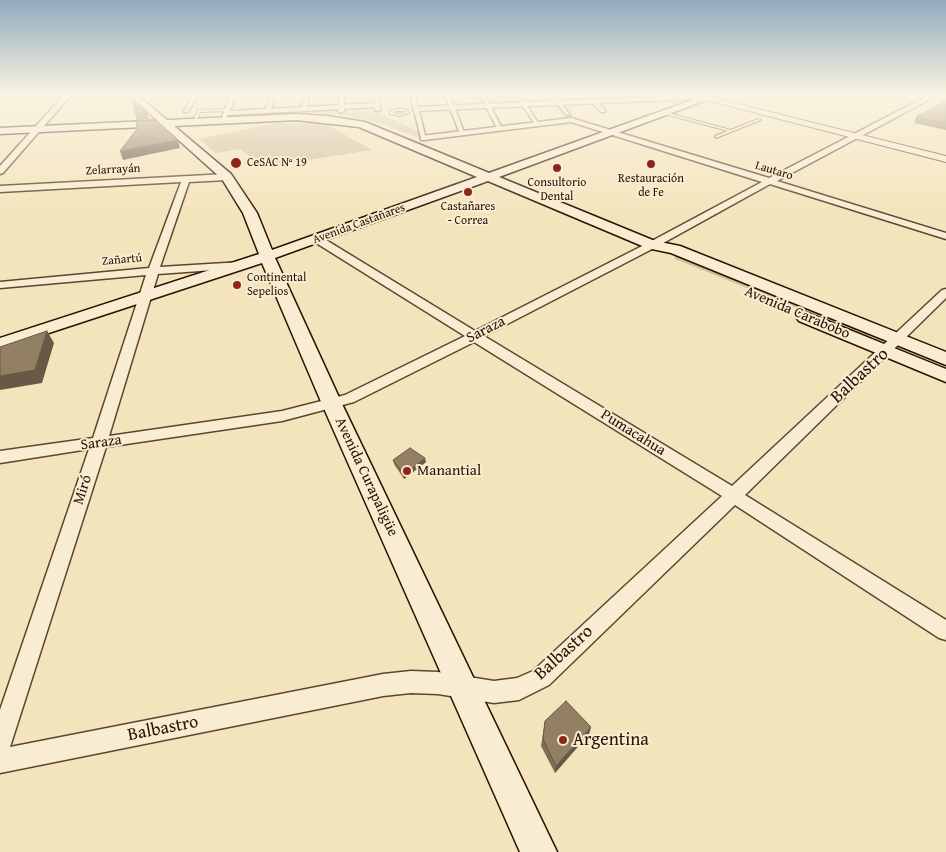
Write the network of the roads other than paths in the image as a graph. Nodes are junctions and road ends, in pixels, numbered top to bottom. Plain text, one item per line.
1 (34, 135) edge
2 (179, 135) edge
3 (387, 135) edge
4 (423, 135) edge
5 (456, 135) edge
6 (606, 135) edge
7 (617, 135) edge
8 (722, 135) edge
9 (848, 135) edge
10 (861, 135) edge
11 (716, 137) dead end
12 (857, 137) junction
13 (424, 138) joint
14 (946, 159) edge
15 (0, 171) edge
16 (227, 177) junction
17 (489, 178) junction
18 (186, 179) junction
19 (768, 182) junction
20 (0, 189) edge
21 (946, 236) edge
22 (317, 239) junction
23 (652, 245) junction
24 (268, 257) junction
25 (246, 264) junction
26 (152, 271) junction
27 (0, 285) edge
28 (946, 292) edge
29 (143, 298) junction
30 (475, 335) junction
31 (0, 344) edge
32 (893, 345) junction
33 (946, 359) edge
34 (946, 376) edge
35 (332, 404) junction
36 (99, 444) junction
37 (0, 457) edge
38 (733, 495) junction
39 (946, 630) edge
40 (464, 688) junction
41 (0, 744) edge
42 (0, 761) edge
43 (539, 852) edge

1 - 15 street
2 - 16 main road, Avenida Curapaligüe
3 - 17 main road, Avenida Carabobo
4 - 13 street
5 - 13 street
6 - 17 main road, Avenida Castañares
7 - 19 street, Lautaro
8 - 11 lane
9 - 12 street
10 - 12 street, Saraza
12 - 14 street
12 - 19 street, Saraza
16 - 18 street, Zelarrayán
16 - 24 main road, Avenida Curapaligüe
17 - 22 main road, Avenida Castañares
17 - 23 main road, Avenida Carabobo
18 - 20 street, Zelarrayán
18 - 26 street, Miró
19 - 21 street, Lautaro
19 - 23 street, Saraza
22 - 24 main road, Avenida Castañares
22 - 30 street, Pumacahua
23 - 30 street, Saraza
23 - 32 main road, Avenida Carabobo
24 - 25 main road, Avenida Castañares
24 - 35 main road, Avenida Curapaligüe
25 - 26 street, Zañartú
25 - 29 main road, Avenida Castañares
26 - 27 street, Zañartú
26 - 29 street, Miró
28 - 32 street, Balbastro
29 - 31 main road, Avenida Castañares
29 - 36 street, Miró
30 - 35 street, Saraza
30 - 38 street, Pumacahua
32 - 33 main road, Avenida Carabobo
32 - 34 main road, Avenida Carabobo
32 - 38 street, Balbastro
35 - 36 street, Saraza
35 - 40 main road, Avenida Curapaligüe
36 - 37 street, Saraza
36 - 41 street, Miró
38 - 39 street, Pumacahua
38 - 40 street, Balbastro
40 - 42 street, Balbastro
40 - 43 main road, Avenida Curapaligüe

